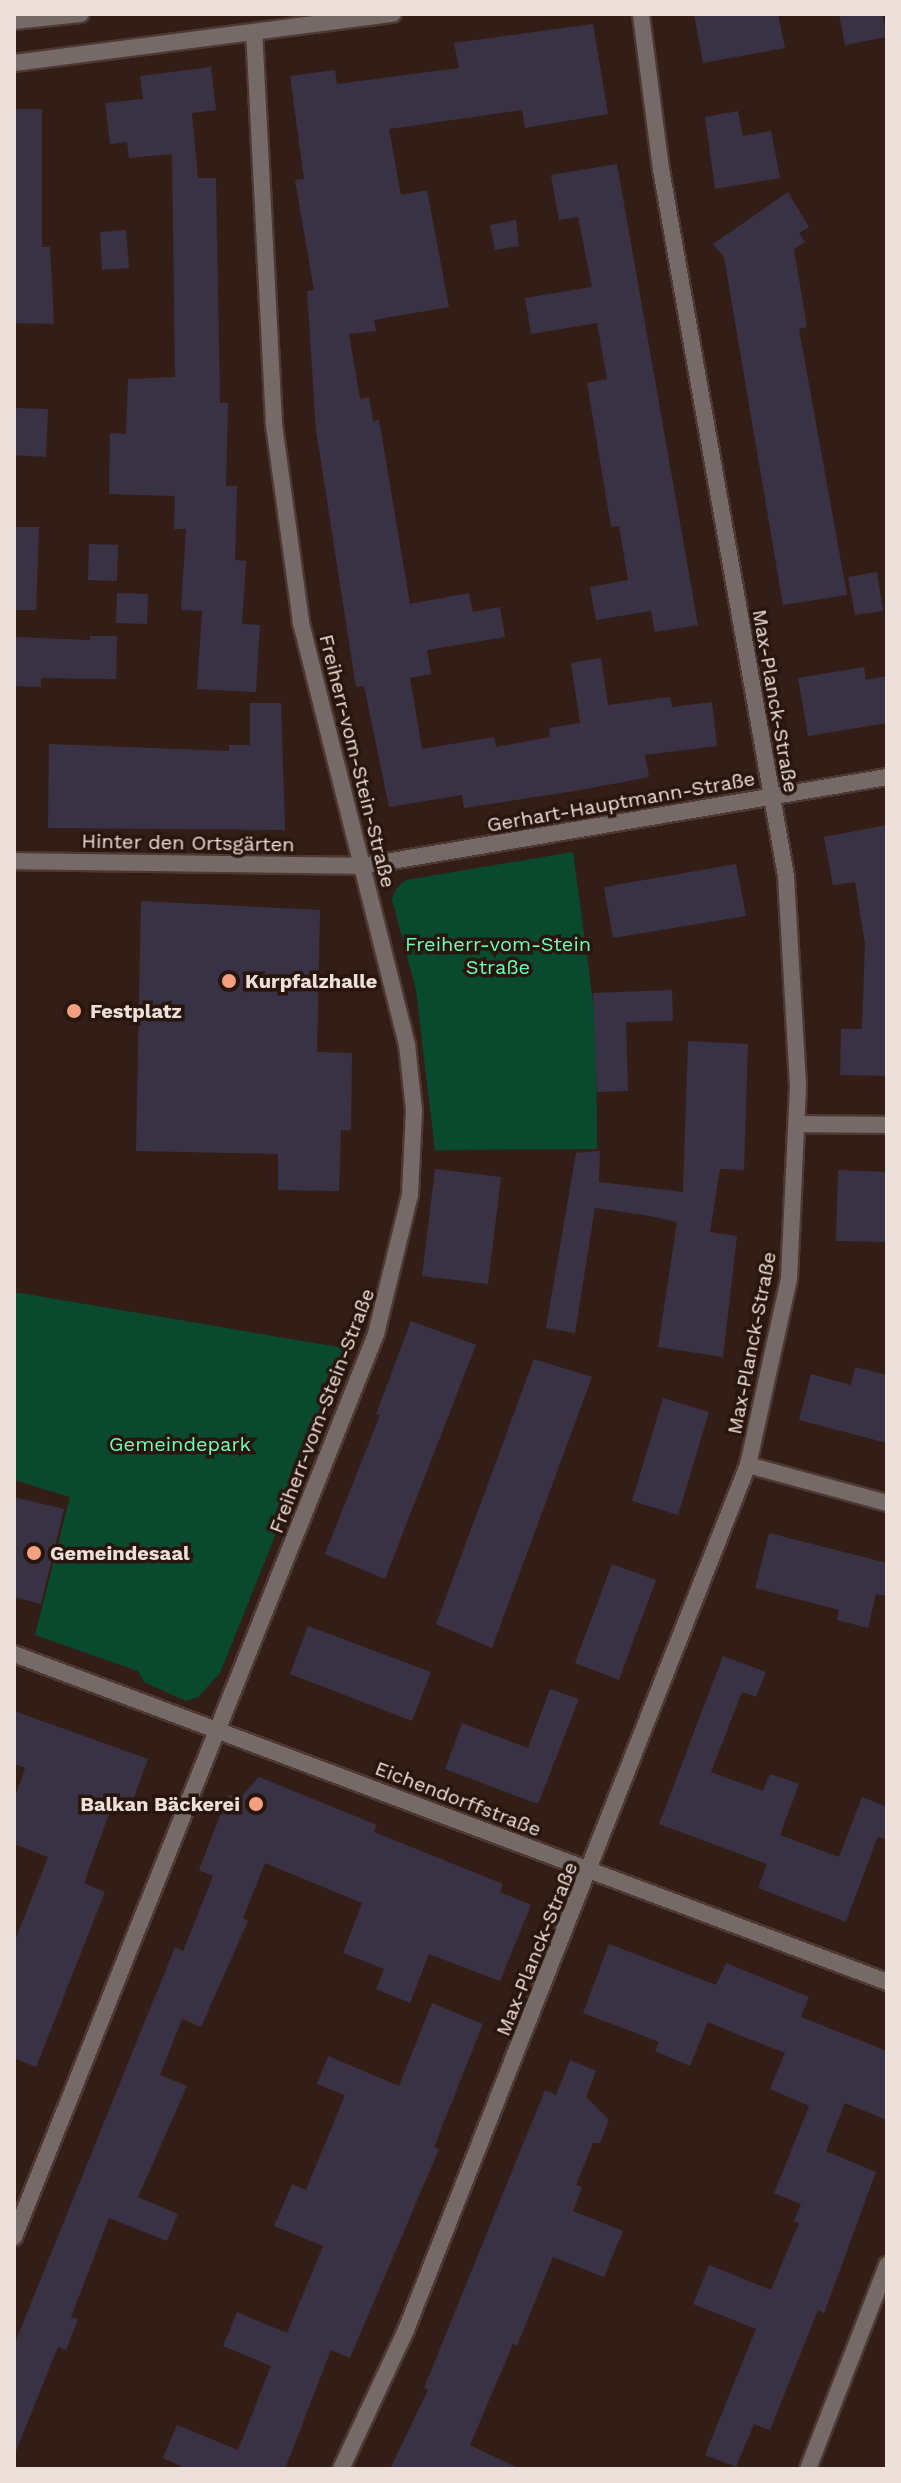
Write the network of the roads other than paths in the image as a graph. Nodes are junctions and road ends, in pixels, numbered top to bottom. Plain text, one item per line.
1 (81, 14) edge
2 (393, 14) edge
3 (641, 14) edge
4 (14, 21) edge
5 (254, 35) junction
6 (14, 63) edge
7 (887, 777) edge
8 (772, 797) junction
9 (14, 861) edge
10 (362, 866) junction
11 (797, 1124) junction
12 (887, 1125) edge
13 (748, 1465) junction
14 (887, 1503) edge
15 (14, 1654) edge
16 (220, 1730) junction
17 (591, 1870) junction
18 (887, 1982) edge
19 (14, 2237) edge
20 (887, 2265) edge
21 (341, 2469) edge
22 (808, 2469) edge

1 - 4 street
2 - 5 street
3 - 8 street, Max-Planck-Straße
5 - 6 street
5 - 10 street, Freiherr-vom-Stein-Straße
7 - 8 street, Gerhart-Hauptmann-Straße
8 - 10 street, Gerhart-Hauptmann-Straße
8 - 11 street, Max-Planck-Straße
9 - 10 street, Hinter den Ortsgärten
10 - 16 street, Freiherr-vom-Stein-Straße
11 - 12 street
11 - 13 street, Max-Planck-Straße
13 - 14 street
13 - 17 street, Max-Planck-Straße
15 - 16 street, Eichendorffstraße
16 - 17 street, Eichendorffstraße
16 - 19 street, Freiherr-vom-Stein-Straße
17 - 18 street, Eichendorffstraße
17 - 21 street, Max-Planck-Straße
20 - 22 street

